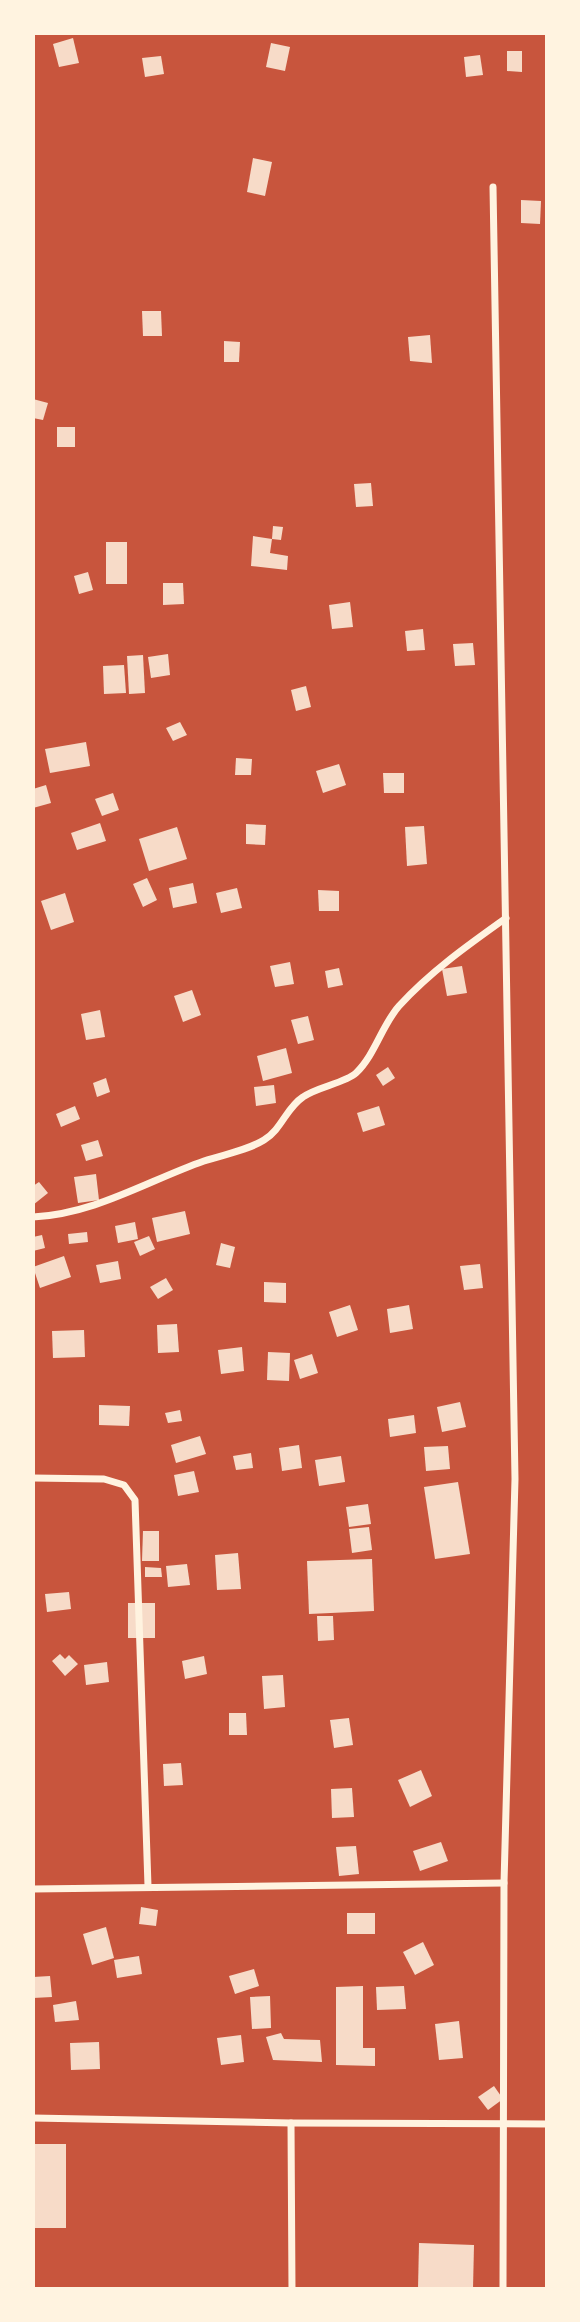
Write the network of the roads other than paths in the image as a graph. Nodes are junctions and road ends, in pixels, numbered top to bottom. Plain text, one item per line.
1 (493, 187) dead end
2 (506, 918) junction
3 (33, 1217) edge
4 (33, 1478) edge
5 (503, 1883) junction
6 (148, 1886) junction
7 (33, 1889) edge
8 (33, 2118) edge
9 (291, 2123) junction
10 (505, 2123) junction
11 (547, 2124) edge
12 (292, 2289) edge
13 (503, 2289) edge

1 - 2 street
2 - 3 street
2 - 5 street
4 - 6 street
5 - 6 street
5 - 10 street
6 - 7 street
8 - 9 street
9 - 10 street
9 - 12 street
10 - 11 street
10 - 13 street

